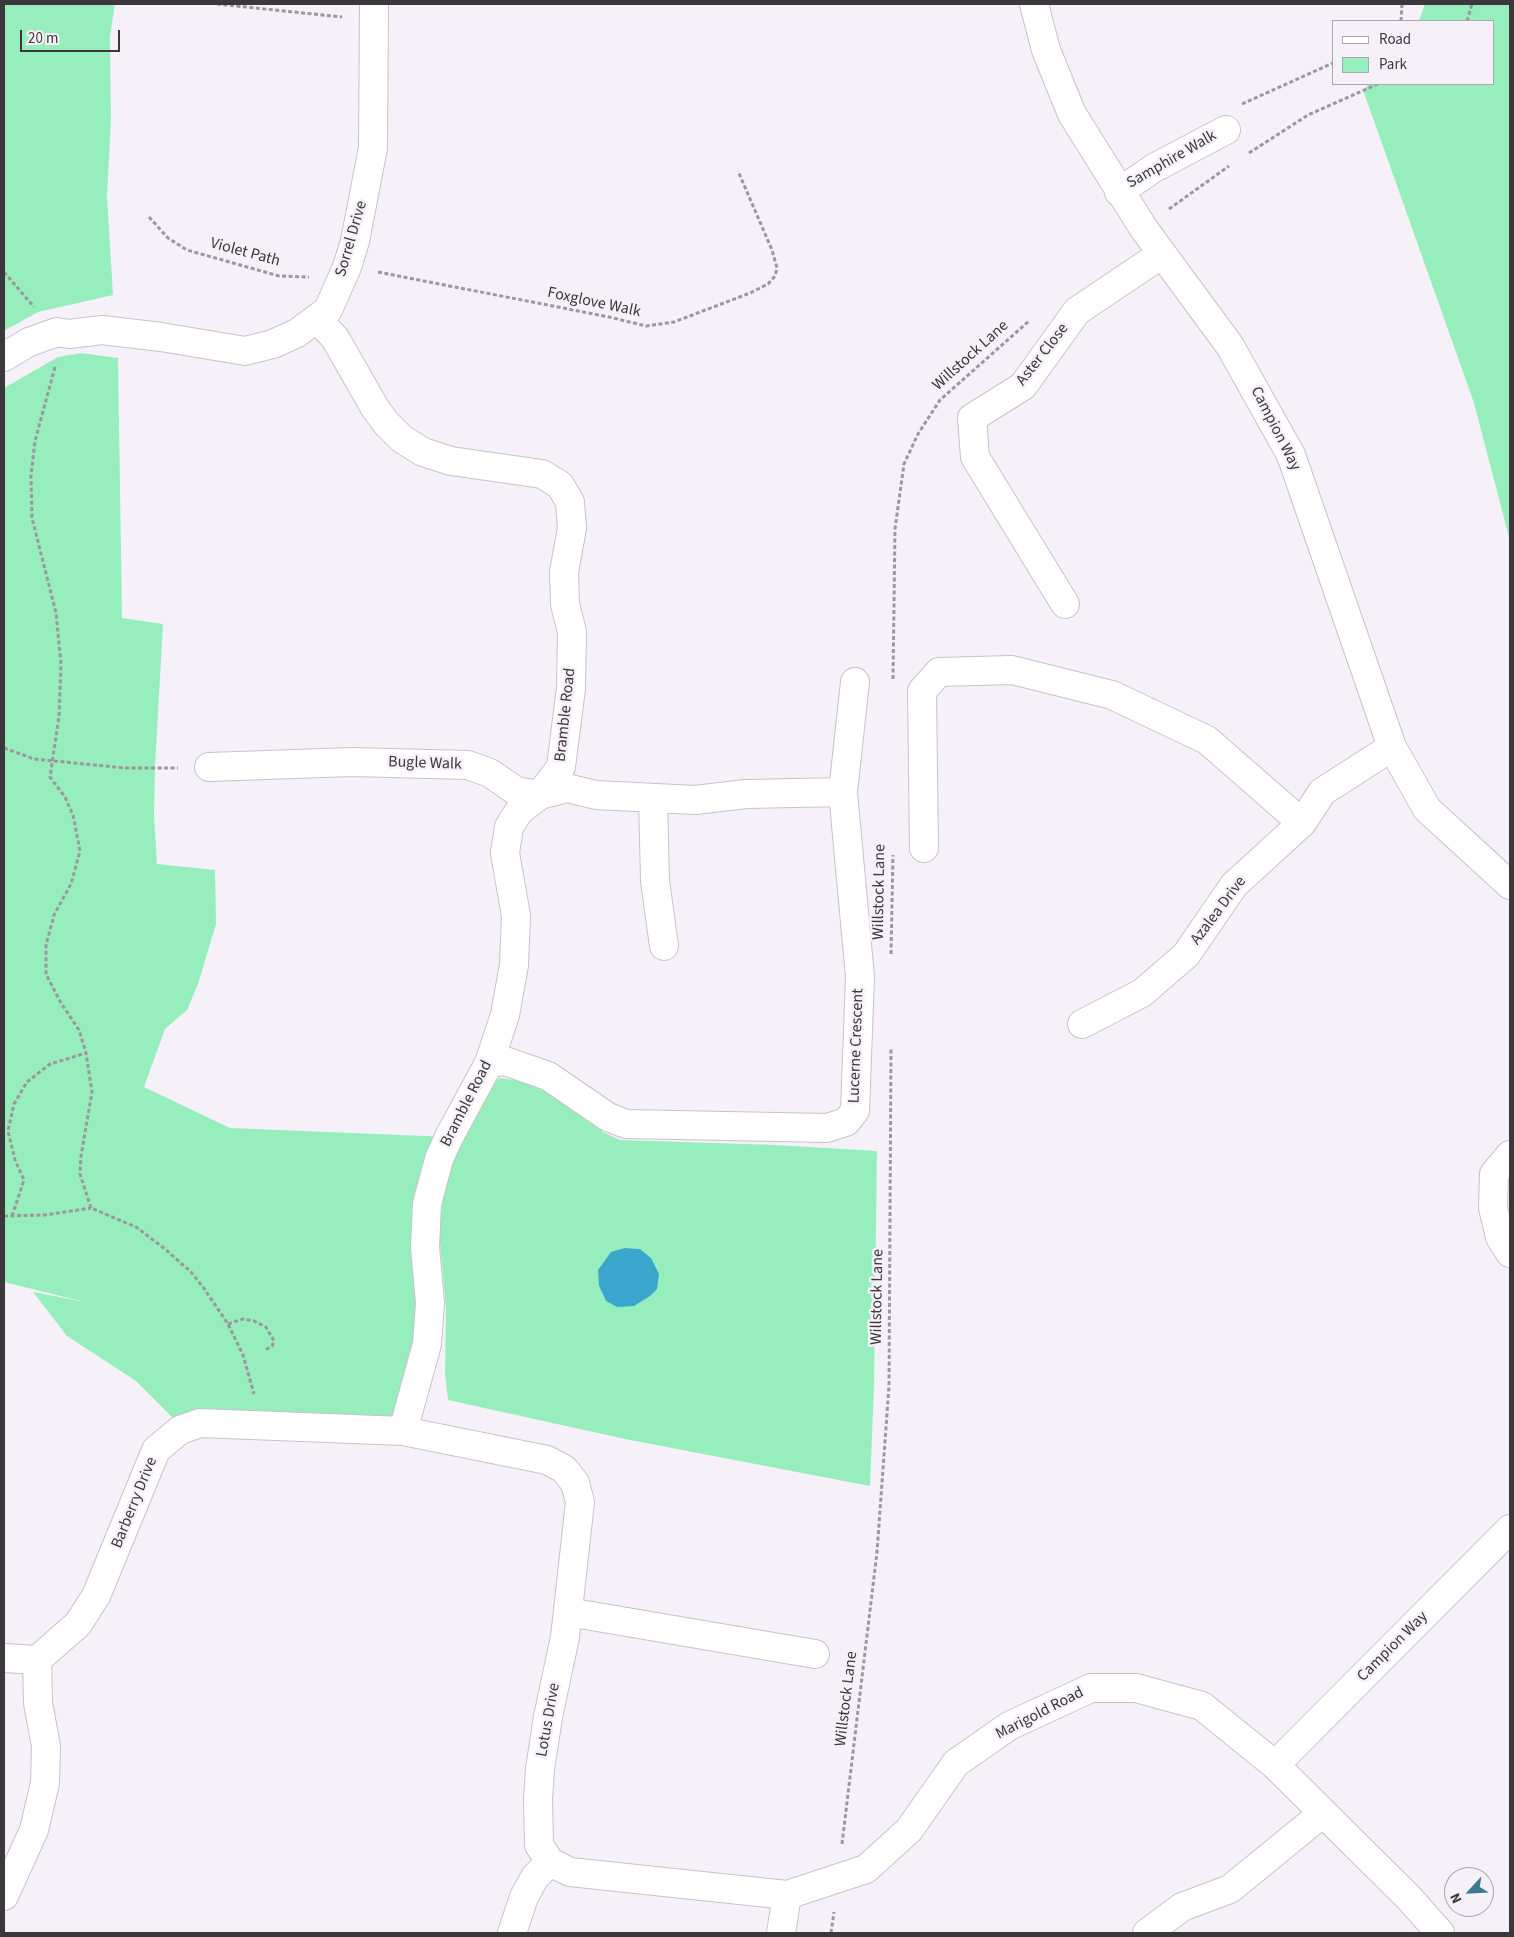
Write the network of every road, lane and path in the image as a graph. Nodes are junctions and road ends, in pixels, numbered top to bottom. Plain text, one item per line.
1 (217, 4) edge
2 (1034, 4) edge
3 (1402, 4) edge
4 (1472, 4) edge
5 (373, 12) edge
6 (1401, 20) edge
7 (1467, 20) edge
8 (1332, 64) edge
9 (1376, 85) edge
10 (1231, 118) joint
11 (1247, 154) dead end
12 (1231, 165) dead end
13 (738, 171) dead end
14 (1119, 192) junction
15 (149, 217) dead end
16 (1144, 229) junction
17 (1162, 254) junction
18 (347, 266) junction
19 (4, 272) edge
20 (1031, 319) dead end
21 (318, 320) junction
22 (63, 333) junction
23 (4, 357) edge
24 (1065, 604) dead end
25 (855, 682) dead end
26 (893, 686) dead end
27 (1392, 747) junction
28 (4, 748) edge
29 (52, 760) junction
30 (209, 767) joint
31 (843, 792) junction
32 (540, 795) junction
33 (652, 798) junction
34 (1302, 823) junction
35 (924, 848) dead end
36 (893, 852) dead end
37 (1510, 885) edge
38 (664, 946) dead end
39 (892, 956) dead end
40 (1082, 1024) dead end
41 (891, 1041) dead end
42 (86, 1053) junction
43 (489, 1063) junction
44 (1510, 1155) edge
45 (91, 1208) junction
46 (4, 1216) edge
47 (12, 1216) junction
48 (1510, 1253) edge
49 (228, 1324) junction
50 (265, 1350) dead end
51 (259, 1426) junction
52 (403, 1431) junction
53 (1510, 1529) edge
54 (568, 1612) junction
55 (815, 1654) dead end
56 (4, 1658) edge
57 (37, 1660) junction
58 (1275, 1765) junction
59 (1323, 1812) junction
60 (550, 1862) junction
61 (838, 1878) junction
62 (787, 1895) junction
63 (4, 1896) edge
64 (512, 1933) edge
65 (781, 1933) edge
66 (831, 1933) edge
67 (1147, 1933) edge
68 (1440, 1933) edge

1 - 5 path
2 - 14 street, Campion Way
3 - 6 path
4 - 7 path
5 - 18 street, Sorrel Drive
8 - 10 path
9 - 11 path
10 - 14 street, Samphire Walk
12 - 16 path
13 - 18 path, Foxglove Walk
14 - 16 street, Campion Way
15 - 18 path, Violet Path
16 - 17 street, Campion Way
17 - 24 street, Aster Close
17 - 27 street, Campion Way
18 - 21 street, Sorrel Drive
19 - 22 path
20 - 26 path, Willstock Lane
21 - 22 street, Sorrel Drive
21 - 32 street, Bramble Road
22 - 23 street, Sorrel Drive
22 - 29 path
25 - 31 street, Lucerne Crescent
27 - 34 street, Azalea Drive
27 - 37 street, Campion Way
28 - 29 path
29 - 30 path
29 - 42 path
30 - 32 street, Bugle Walk
31 - 33 street, Bugle Walk
31 - 43 street, Lucerne Crescent
32 - 33 street, Bugle Walk
32 - 43 street, Bramble Road
33 - 38 street
34 - 35 street
34 - 40 street, Azalea Drive
36 - 39 path, Willstock Lane
41 - 61 path, Willstock Lane
42 - 45 path
42 - 47 path
43 - 52 street, Bramble Road
44 - 48 street
45 - 47 path
45 - 49 path
46 - 47 path
49 - 50 path
49 - 51 path
51 - 52 street, Barberry Drive
51 - 57 street, Barberry Drive
52 - 54 street, Lotus Drive
53 - 58 street, Campion Way
54 - 55 street
54 - 60 street, Lotus Drive
56 - 57 street
57 - 63 street
58 - 59 street, Marigold Road
58 - 61 street, Marigold Road
59 - 67 street
59 - 68 street, Marigold Road
60 - 62 street
60 - 64 street
61 - 62 street, Marigold Road
61 - 66 path, Willstock Lane
62 - 65 street

